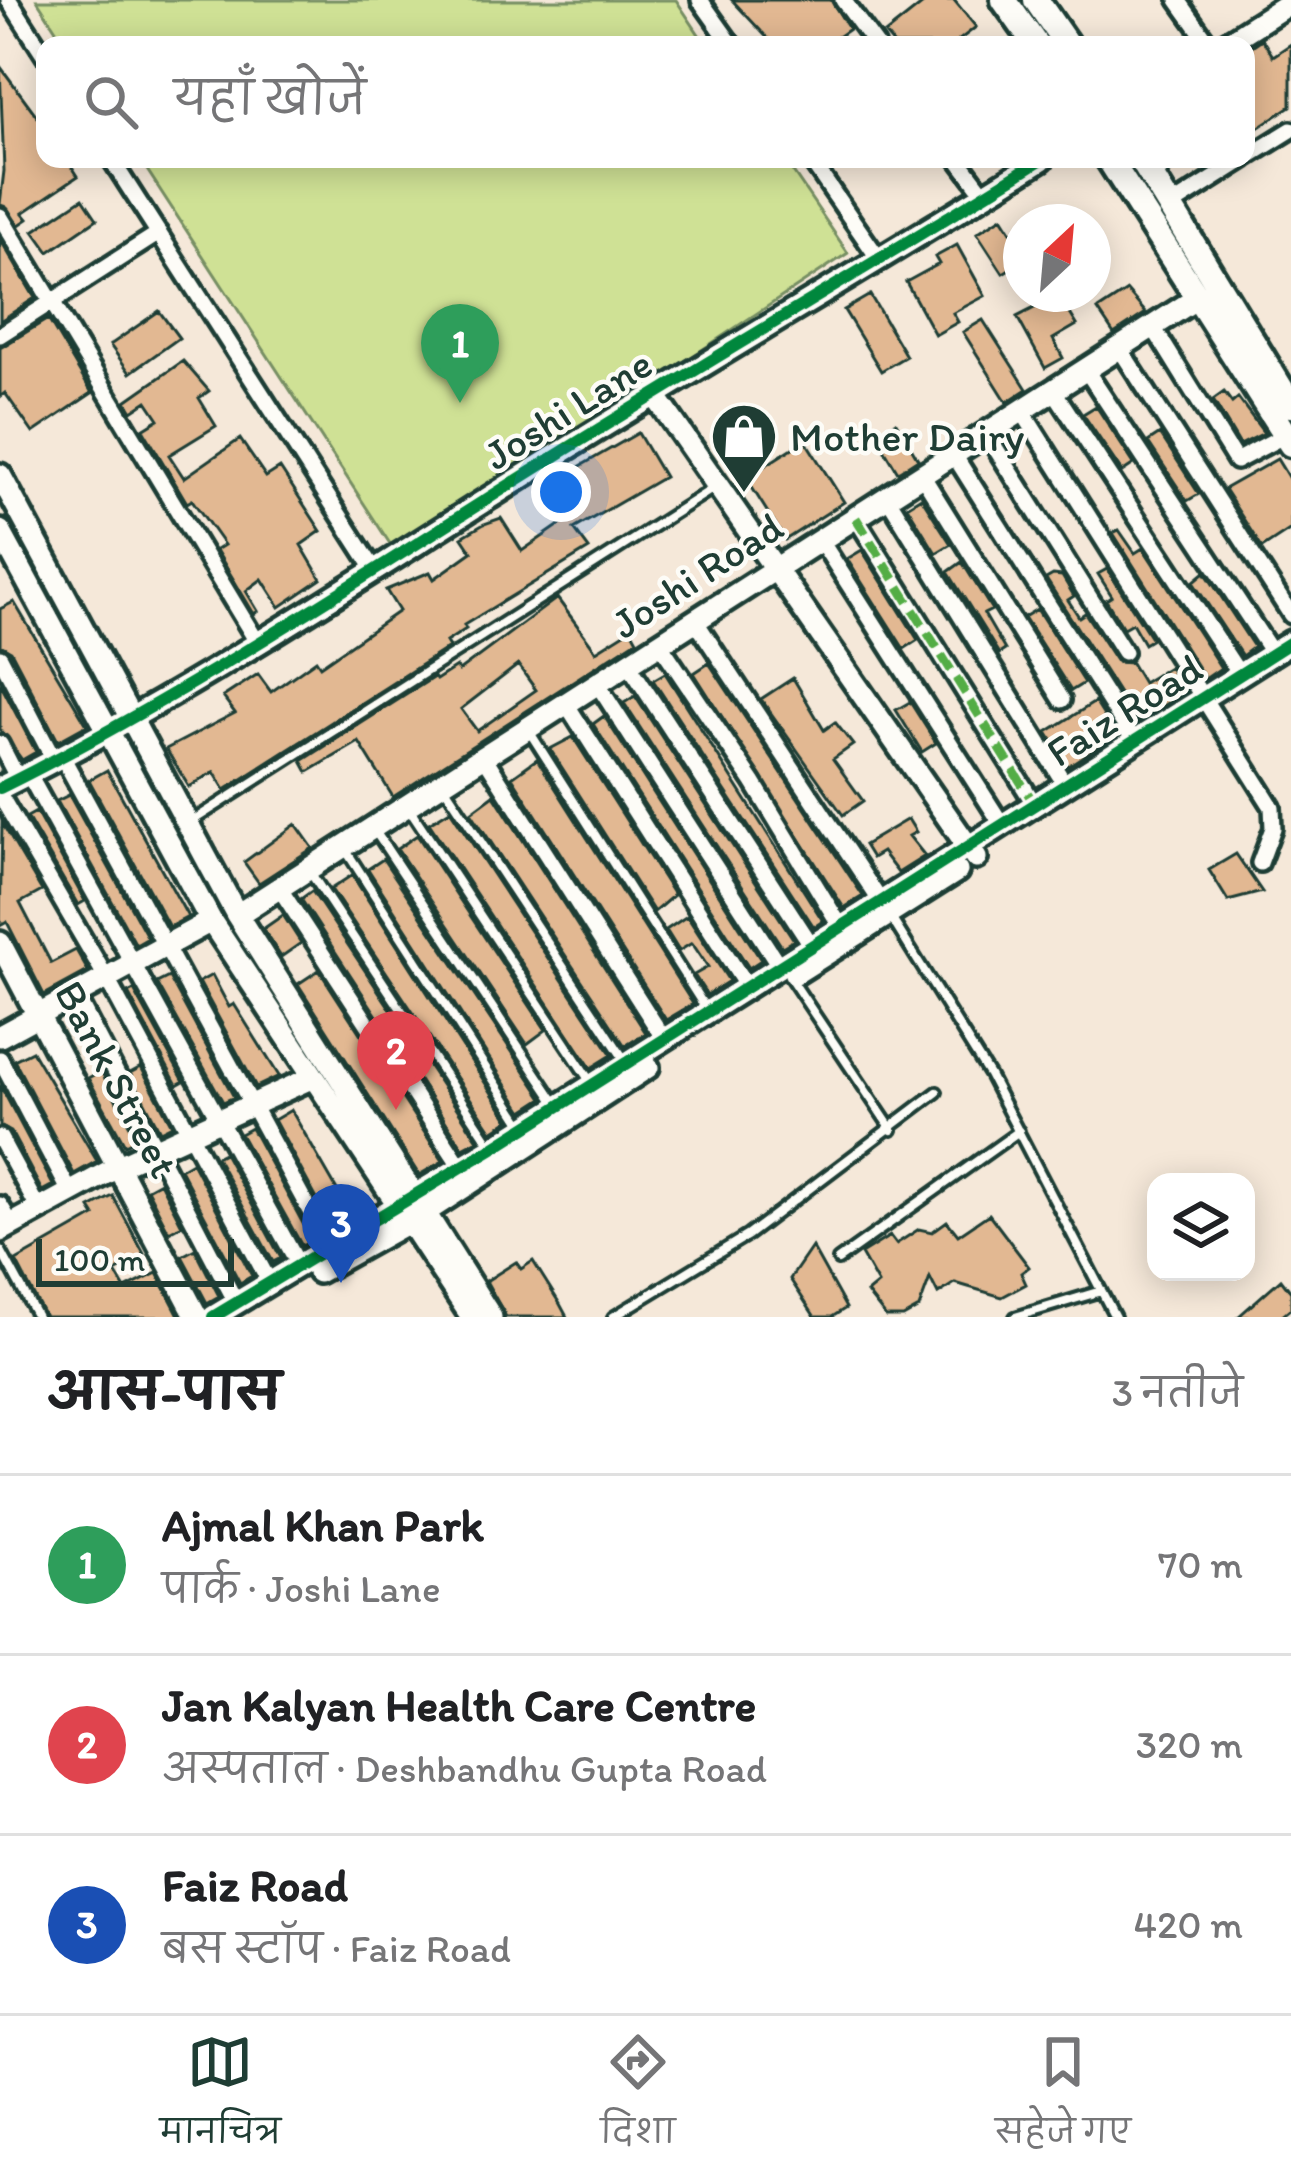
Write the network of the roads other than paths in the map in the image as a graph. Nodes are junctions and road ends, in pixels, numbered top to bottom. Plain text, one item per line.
1 (9, 0) edge
2 (700, 0) edge
3 (843, 0) edge
4 (1004, 0) edge
5 (1036, 0) edge
6 (1178, 0) edge
7 (1291, 2) edge
8 (725, 36) edge
9 (869, 36) edge
10 (1030, 36) edge
11 (1061, 36) edge
12 (1204, 36) edge
13 (1238, 36) edge
14 (36, 42) edge
15 (1291, 130) edge
16 (1255, 153) edge
17 (117, 168) edge
18 (816, 168) edge
19 (965, 168) edge
20 (1028, 168) edge
21 (1115, 168) edge
22 (1231, 168) edge
23 (1148, 170) edge
24 (985, 195) junction
25 (1169, 207) junction
26 (0, 216) edge
27 (159, 233) junction
28 (879, 259) junction
29 (1197, 298) junction
30 (53, 301) junction
31 (1153, 327) junction
32 (0, 335) edge
33 (1120, 349) junction
34 (1087, 370) junction
35 (1054, 391) junction
36 (654, 394) junction
37 (1291, 405) edge
38 (1022, 411) junction
39 (986, 434) junction
40 (1288, 440) edge
41 (954, 455) junction
42 (0, 475) edge
43 (922, 476) junction
44 (721, 484) junction
45 (888, 498) junction
46 (856, 518) junction
47 (0, 531) edge
48 (821, 541) junction
49 (374, 569) junction
50 (774, 571) junction
51 (1291, 615) edge
52 (696, 622) junction
53 (660, 644) junction
54 (260, 645) junction
55 (1124, 652) dead end
56 (1285, 652) edge
57 (0, 657) edge
58 (628, 665) junction
59 (1240, 675) junction
60 (598, 685) junction
61 (1062, 700) dead end
62 (1207, 704) junction
63 (566, 705) junction
64 (132, 722) junction
65 (528, 730) junction
66 (107, 736) junction
67 (1136, 742) junction
68 (0, 744) edge
69 (485, 758) junction
70 (59, 760) junction
71 (12, 784) edge
72 (443, 784) junction
73 (1066, 786) junction
74 (1035, 806) junction
75 (409, 807) junction
76 (187, 824) junction
77 (1003, 826) junction
78 (374, 829) junction
79 (344, 848) junction
80 (972, 853) junction
81 (1260, 863) dead end
82 (309, 871) junction
83 (280, 889) junction
84 (885, 909) junction
85 (237, 915) junction
86 (211, 921) junction
87 (841, 926) junction
88 (0, 943) edge
89 (170, 945) junction
90 (812, 946) junction
91 (136, 963) junction
92 (784, 969) junction
93 (107, 979) junction
94 (747, 987) junction
95 (76, 996) junction
96 (708, 1012) junction
97 (38, 1015) junction
98 (0, 1036) edge
99 (664, 1039) junction
100 (0, 1059) edge
101 (627, 1063) junction
102 (311, 1078) junction
103 (593, 1085) junction
104 (937, 1092) dead end
105 (254, 1104) junction
106 (558, 1107) junction
107 (218, 1122) junction
108 (524, 1128) junction
109 (892, 1130) junction
110 (1018, 1131) junction
111 (189, 1136) junction
112 (0, 1138) edge
113 (493, 1148) junction
114 (157, 1149) junction
115 (121, 1166) junction
116 (465, 1176) junction
117 (71, 1194) junction
118 (0, 1204) edge
119 (40, 1210) junction
120 (405, 1210) junction
121 (6, 1228) edge
122 (330, 1248) junction
123 (0, 1249) edge
124 (448, 1250) junction
125 (838, 1260) dead end
126 (300, 1267) junction
127 (271, 1285) junction
128 (1101, 1291) junction
129 (238, 1310) edge
130 (37, 1317) edge
131 (197, 1317) edge
132 (213, 1317) edge
133 (472, 1317) edge
134 (490, 1317) edge
135 (614, 1317) edge
136 (1015, 1317) edge
137 (1114, 1317) edge

1 - 14 street
2 - 8 street
3 - 9 street
4 - 10 main road
5 - 11 main road
6 - 12 street
7 - 13 street
15 - 16 street
17 - 27 street
18 - 28 street
19 - 24 street
20 - 24 street, Joshi Lane
21 - 29 main road
22 - 25 street
23 - 25 main road
24 - 28 street, Joshi Lane
25 - 37 main road
26 - 30 street
27 - 30 street
27 - 49 street
28 - 36 street, Joshi Lane
29 - 31 street, Joshi Road
29 - 40 main road
30 - 32 street
30 - 54 street
31 - 33 street, Joshi Road
31 - 40 street
33 - 34 street, Joshi Road
33 - 51 street
34 - 35 street, Joshi Road
34 - 56 street
35 - 38 street, Joshi Road
35 - 59 street
36 - 44 street
36 - 49 street, Joshi Lane
38 - 39 street, Joshi Road
38 - 62 street
39 - 41 street, Joshi Road
39 - 55 street
41 - 43 street, Joshi Road
41 - 67 street
42 - 64 street
43 - 45 street, Joshi Road
43 - 61 street
44 - 50 street
44 - 76 lane
45 - 46 street, Joshi Road
45 - 73 street
46 - 48 street, Joshi Road
46 - 74 street
47 - 66 street
48 - 50 street, Joshi Road
48 - 77 street
49 - 54 street, Joshi Lane
50 - 52 street, Joshi Road
50 - 80 street
52 - 53 street, Joshi Road
52 - 84 street
53 - 58 street, Joshi Road
53 - 87 street
54 - 64 street, Joshi Lane
56 - 59 street, Faiz Road
56 - 62 street
57 - 70 street
58 - 60 street, Joshi Road
58 - 90 street
59 - 62 street, Faiz Road
60 - 63 street, Joshi Road
60 - 92 street
62 - 67 street, Faiz Road
62 - 80 street
62 - 81 street
63 - 65 street, Joshi Road
63 - 94 street
64 - 66 street, Joshi Lane
64 - 76 street
65 - 69 street, Joshi Road
65 - 96 lane
66 - 70 street, Joshi Lane
66 - 86 street
67 - 73 street, Faiz Road
68 - 71 street
69 - 72 street, Joshi Road
69 - 99 street
70 - 71 street, Joshi Lane
70 - 89 street
71 - 91 street
71 - 93 street
72 - 75 street, Joshi Road
72 - 101 lane
73 - 74 street, Faiz Road
74 - 77 street, Faiz Road
75 - 78 street, Joshi Road
75 - 103 lane
76 - 85 street
77 - 80 street, Faiz Road
78 - 79 street, Joshi Road
78 - 106 lane
79 - 82 street, Joshi Road
79 - 108 lane
80 - 84 street
82 - 83 street, Joshi Road
82 - 113 lane
83 - 85 street, Joshi Road
83 - 116 street
84 - 87 street
84 - 92 street
84 - 110 lane
85 - 120 street
86 - 89 street
86 - 102 street
87 - 90 street
88 - 97 street, Bank Street
89 - 91 street
89 - 105 street
90 - 92 street
91 - 93 street
91 - 107 street
92 - 94 street
92 - 109 lane
92 - 116 street
93 - 95 street
93 - 111 street
94 - 96 street
95 - 97 street
95 - 114 street
96 - 99 street
97 - 98 street
97 - 115 street, Bank Street
99 - 101 street
100 - 117 street
101 - 103 street
102 - 105 street
102 - 120 street
103 - 106 street
104 - 109 lane
105 - 107 street
105 - 122 street
106 - 108 street
107 - 111 street
107 - 126 street
108 - 113 street
109 - 135 lane
110 - 125 lane
110 - 128 lane
111 - 114 street
111 - 127 street
112 - 119 street
113 - 116 street
114 - 115 street
114 - 129 street
115 - 117 street
115 - 131 street, Bank Street
116 - 120 street
116 - 124 street
117 - 119 street
118 - 121 street
119 - 121 street
120 - 122 street
120 - 124 street
120 - 129 street
120 - 133 street
122 - 126 street
123 - 130 lane
124 - 134 street
126 - 127 street
127 - 129 street
128 - 136 lane
128 - 137 lane
129 - 132 street

